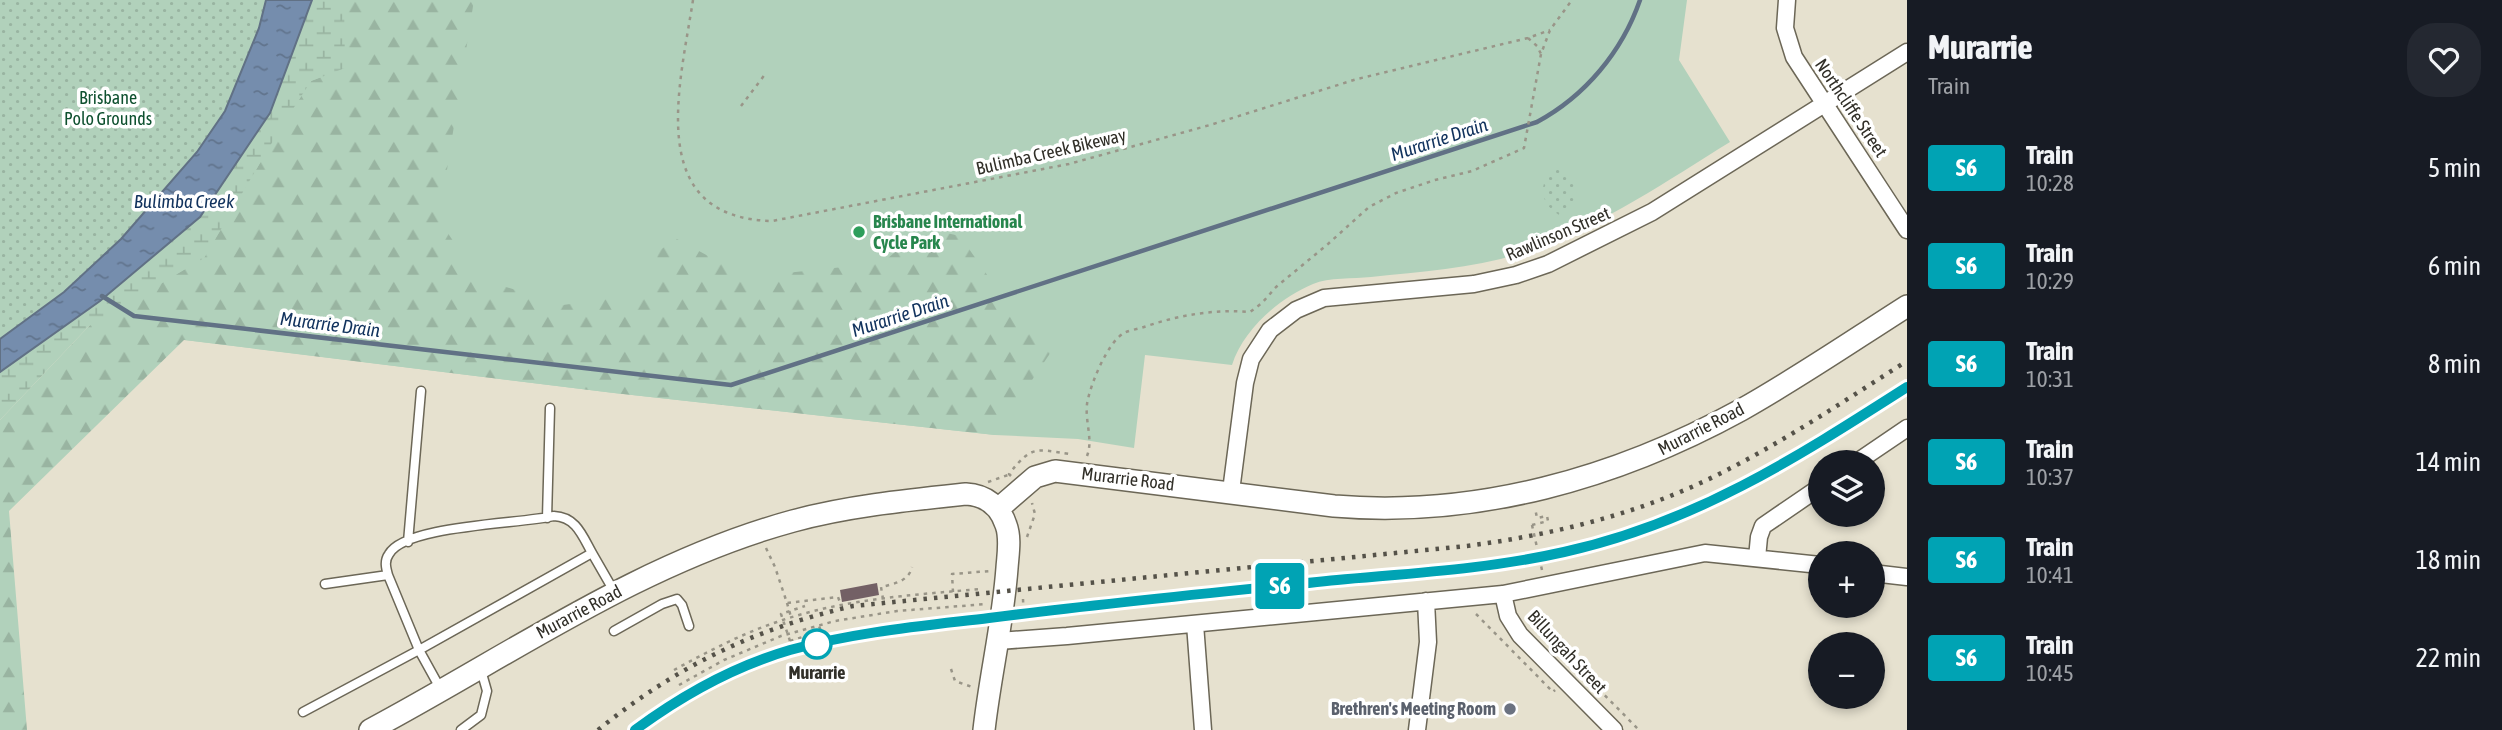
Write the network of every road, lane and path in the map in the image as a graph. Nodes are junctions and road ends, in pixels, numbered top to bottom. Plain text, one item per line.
1 (693, 0) edge
2 (1572, 0) edge
3 (1787, 0) edge
4 (1550, 30) junction
5 (1528, 38) junction
6 (1907, 52) edge
7 (1541, 54) junction
8 (766, 73) dead end
9 (1825, 103) junction
10 (741, 106) dead end
11 (1907, 230) edge
12 (1907, 306) edge
13 (421, 391) dead end
14 (550, 408) dead end
15 (1907, 428) edge
16 (1875, 450) edge
17 (1012, 478) dead end
18 (1231, 491) junction
19 (1808, 495) edge
20 (1029, 498) dead end
21 (998, 509) junction
22 (547, 518) junction
23 (1537, 518) dead end
24 (408, 542) junction
25 (1025, 544) dead end
26 (766, 548) dead end
27 (592, 553) junction
28 (1757, 558) junction
29 (1808, 564) edge
30 (912, 566) dead end
31 (1542, 570) dead end
32 (990, 571) dead end
33 (1885, 574) edge
34 (388, 575) junction
35 (1907, 577) edge
36 (325, 584) dead end
37 (979, 589) dead end
38 (953, 592) junction
39 (615, 593) junction
40 (1503, 594) junction
41 (1023, 596) dead end
42 (883, 599) junction
43 (1426, 601) junction
44 (787, 603) junction
45 (981, 603) dead end
46 (841, 605) junction
47 (808, 614) junction
48 (1476, 614) dead end
49 (791, 618) junction
50 (1032, 623) dead end
51 (1195, 624) junction
52 (689, 626) dead end
53 (819, 626) junction
54 (614, 631) dead end
55 (999, 641) junction
56 (419, 650) junction
57 (480, 667) junction
58 (950, 668) dead end
59 (674, 670) dead end
60 (1571, 674) dead end
61 (679, 685) dead end
62 (1559, 686) dead end
63 (975, 687) dead end
64 (441, 690) junction
65 (303, 712) dead end
66 (370, 730) edge
67 (461, 730) edge
68 (984, 730) edge
69 (1203, 730) edge
70 (1417, 730) edge
71 (1614, 730) edge
72 (1639, 730) edge

1 - 5 path, Bulimba Creek Bikeway
2 - 4 path
3 - 9 street, Northcliffe Street
4 - 5 path, Bulimba Creek Bikeway
4 - 7 path
5 - 7 path
6 - 9 street, Rawlinson Street
7 - 17 path
8 - 10 path
9 - 11 street, Northcliffe Street
9 - 18 street, Rawlinson Street
12 - 18 street, Murarrie Road
13 - 24 lane
14 - 22 lane
15 - 16 street
18 - 21 street, Murarrie Road
19 - 28 street
20 - 25 path
21 - 39 street, Murarrie Road
21 - 55 street
22 - 24 lane
22 - 27 lane
23 - 31 path, bridge
24 - 34 lane
26 - 44 path
27 - 39 lane
27 - 56 lane
28 - 29 street
28 - 40 street
30 - 42 path
32 - 38 path
33 - 35 street
34 - 36 lane
34 - 56 lane
37 - 38 path
38 - 42 path
39 - 57 street, Murarrie Road
40 - 43 street
40 - 71 street, Billungah Street
41 - 50 path
42 - 46 path
43 - 51 street
43 - 70 street
44 - 46 path
44 - 49 path
45 - 53 path
46 - 47 path
47 - 49 path
47 - 53 path, bridge
48 - 62 path
49 - 59 path
51 - 55 street
51 - 69 street
52 - 54 lane
53 - 61 path
55 - 68 street
56 - 64 lane
56 - 65 lane
57 - 64 street, Murarrie Road
57 - 67 lane
58 - 63 path
60 - 72 path
64 - 66 street, Murarrie Road

